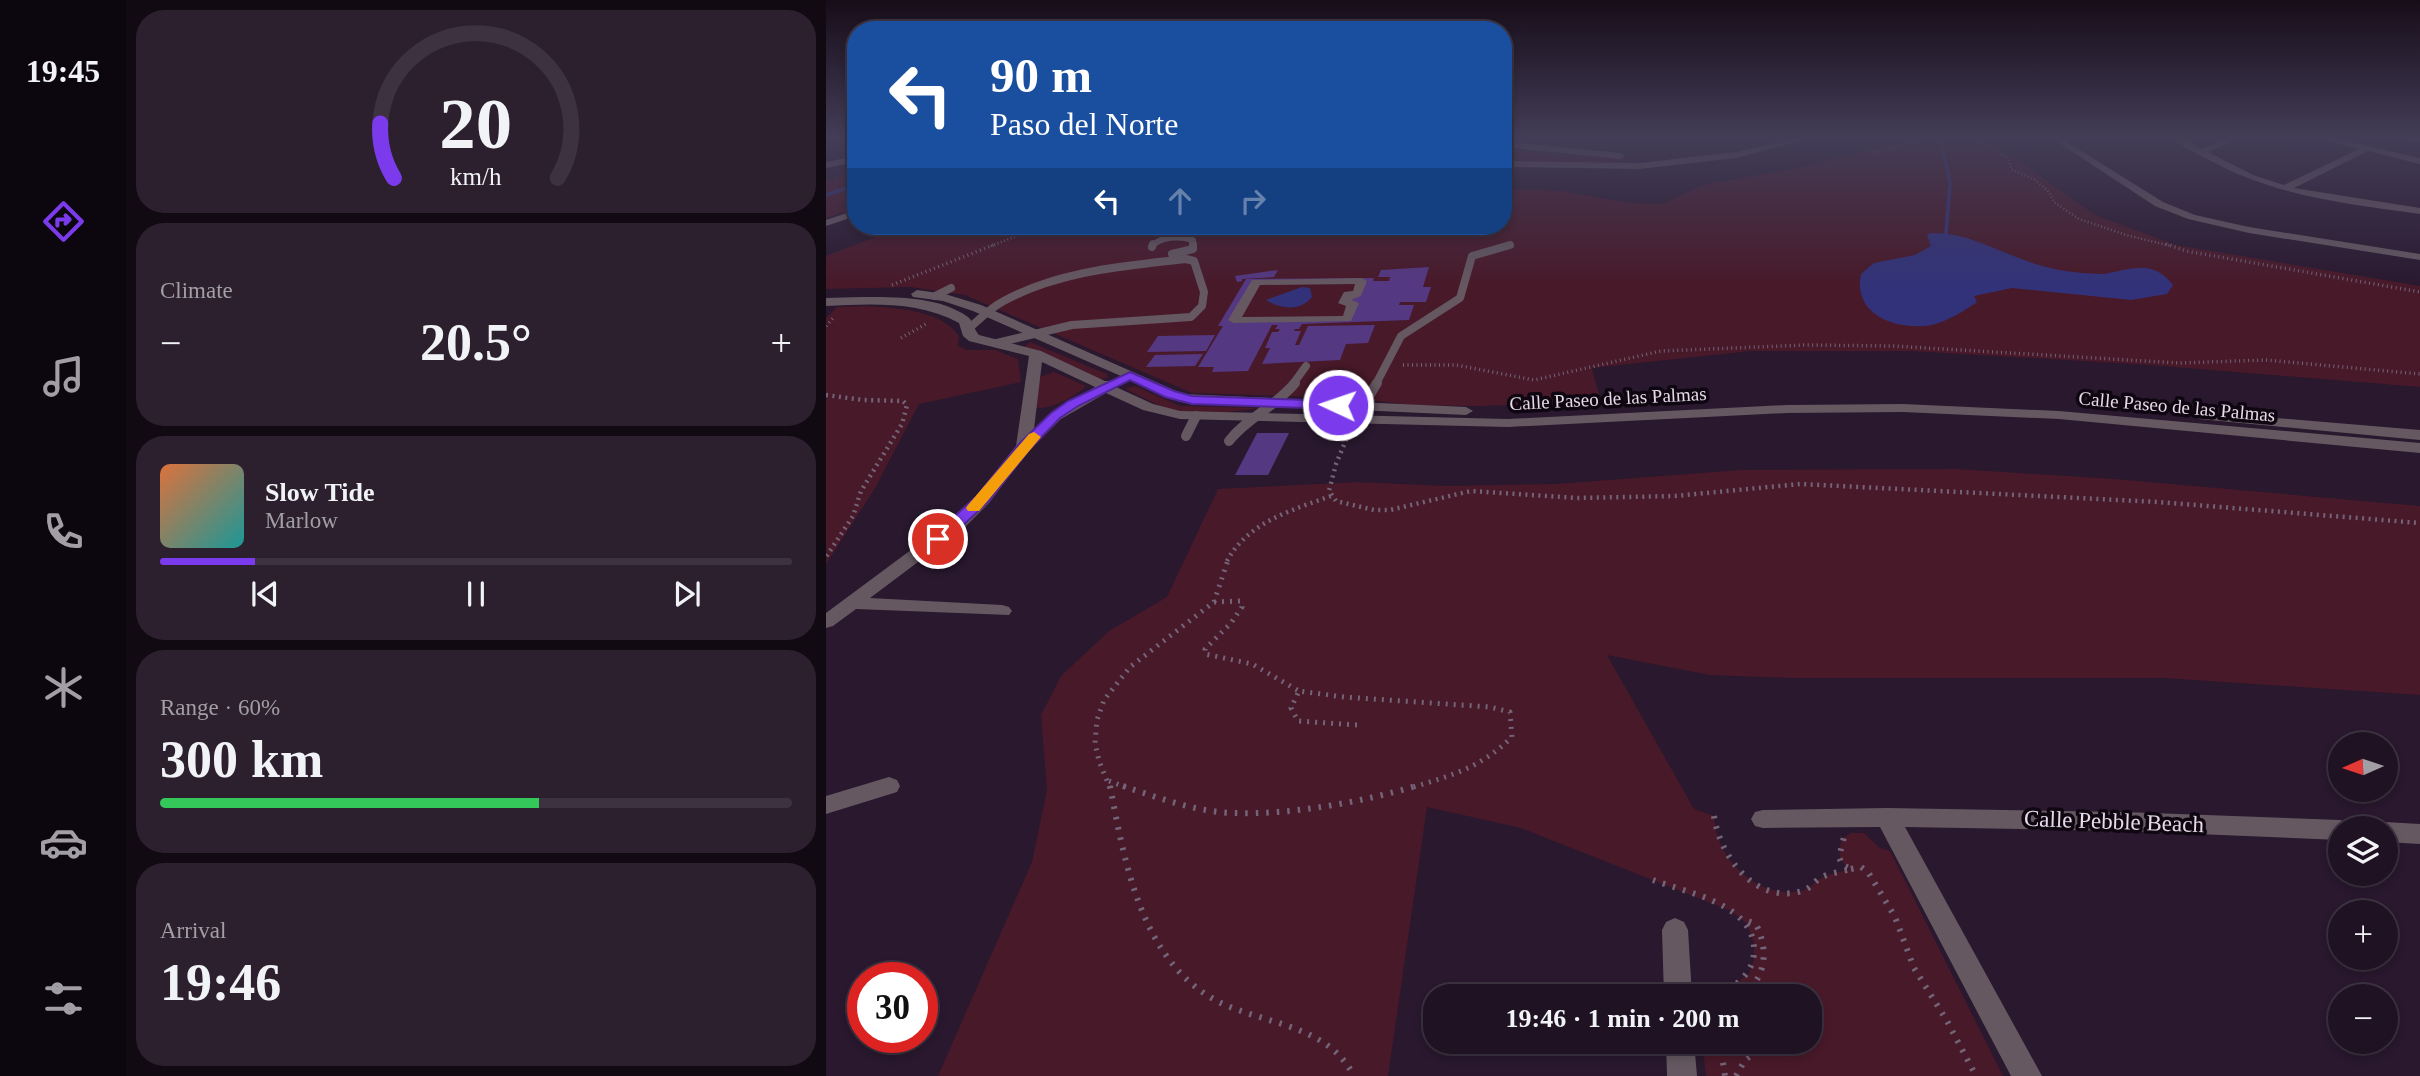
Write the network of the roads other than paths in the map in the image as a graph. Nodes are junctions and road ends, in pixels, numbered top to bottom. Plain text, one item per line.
1 (2133, 187) edge
2 (2279, 187) edge
3 (2288, 187) edge
4 (2284, 189) junction
5 (2420, 211) edge
6 (847, 216) edge
7 (826, 223) edge
8 (1510, 245) dead end
9 (1152, 247) dead end
10 (2420, 257) edge
11 (1136, 266) junction
12 (1256, 282) joint
13 (951, 288) dead end
14 (826, 293) edge
15 (935, 296) junction
16 (826, 302) edge
17 (988, 313) junction
18 (968, 329) junction
19 (1035, 335) junction
20 (997, 343) junction
21 (1036, 354) junction
22 (1306, 366) dead end
23 (1130, 375) junction
24 (1105, 386) junction
25 (1278, 402) junction
26 (1359, 413) junction
27 (1262, 415) junction
28 (1196, 416) junction
29 (2420, 435) edge
30 (1186, 436) dead end
31 (1229, 441) dead end
32 (1024, 447) junction
33 (2420, 448) edge
34 (851, 603) junction
35 (1002, 611) dead end
36 (826, 622) edge
37 (889, 786) dead end
38 (826, 805) edge
39 (1887, 817) junction
40 (1763, 819) dead end
41 (2328, 830) edge
42 (2398, 833) edge
43 (2420, 834) edge
44 (1675, 930) dead end
45 (1677, 984) edge
46 (1681, 1054) edge
47 (1682, 1076) edge
48 (2027, 1076) edge

1 - 10 street
2 - 4 street
3 - 4 street
4 - 5 street
6 - 7 street
8 - 26 lane
9 - 11 lane
11 - 17 lane
11 - 19 lane
12 - 12 street
13 - 15 lane
14 - 15 street, Calle Paseo de las Palmas
15 - 17 street, Calle Paseo de las Palmas
16 - 18 street, Calle Paseo de las Palmas
17 - 18 lane
17 - 19 street, Calle Paseo de las Palmas
18 - 20 street, Calle Paseo de las Palmas
19 - 20 lane
19 - 23 street, Calle Paseo de las Palmas
20 - 21 street, Calle Paseo de las Palmas
21 - 24 street, Calle Paseo de las Palmas
21 - 32 street
22 - 25 lane
23 - 24 street
23 - 25 street, Calle Paseo de las Palmas
24 - 28 street, Calle Paseo de las Palmas
24 - 32 street
25 - 26 street, Calle Paseo de las Palmas
25 - 27 lane
26 - 27 street, Calle Paseo de las Palmas
26 - 29 street, Calle Paseo de las Palmas
26 - 33 street, Calle Paseo de las Palmas
27 - 28 street, Calle Paseo de las Palmas
27 - 31 lane
28 - 30 lane
32 - 34 street
34 - 35 street
34 - 36 street
37 - 38 street
39 - 40 street, Calle Pebble Beach
39 - 41 street, Calle Pebble Beach
39 - 48 street
42 - 43 street
44 - 45 street
46 - 47 street

